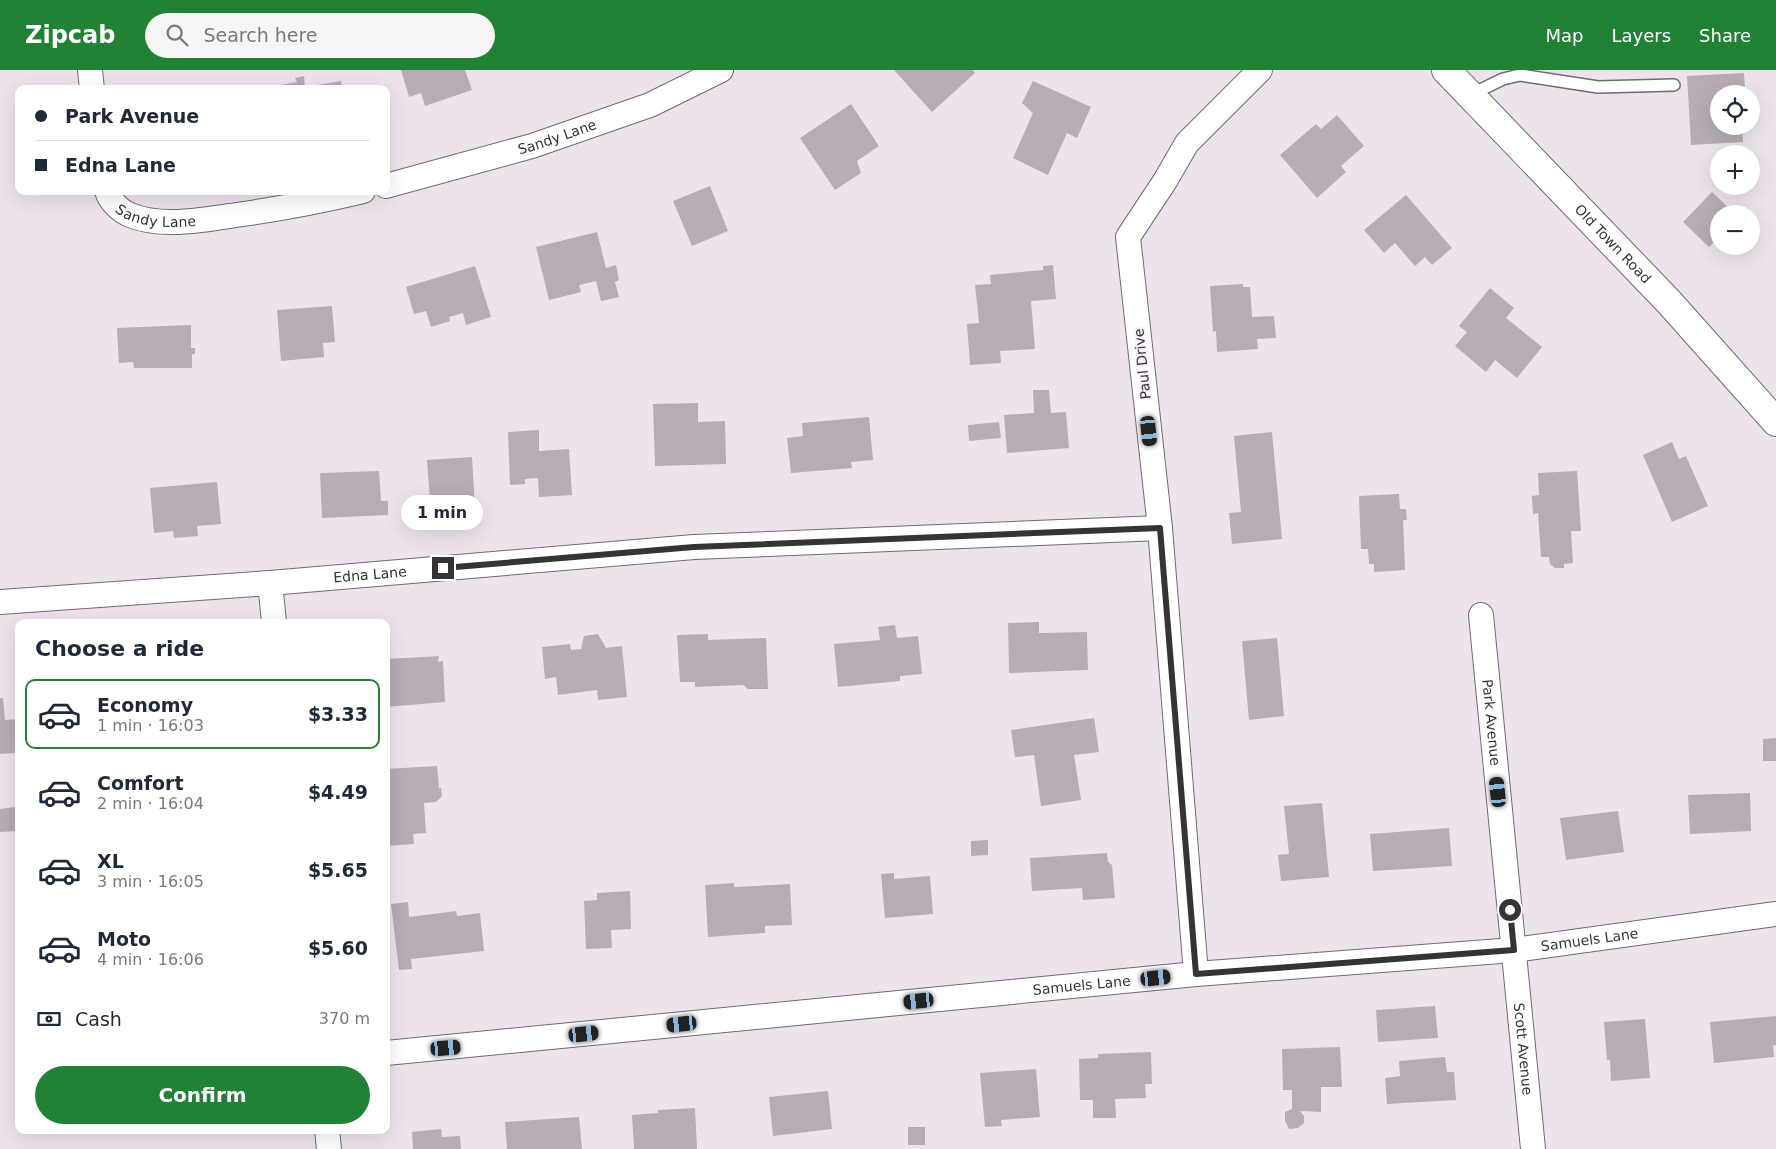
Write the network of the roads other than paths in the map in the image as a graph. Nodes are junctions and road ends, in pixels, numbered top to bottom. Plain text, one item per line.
1 (90, 70) edge
2 (721, 70) edge
3 (1260, 70) edge
4 (1446, 70) edge
5 (92, 85) edge
6 (1674, 85) dead end
7 (1470, 95) junction
8 (390, 185) edge
9 (108, 195) edge
10 (346, 195) edge
11 (1776, 422) edge
12 (1160, 528) junction
13 (270, 583) junction
14 (0, 602) edge
15 (1480, 615) dead end
16 (274, 619) edge
17 (1776, 914) edge
18 (1514, 950) junction
19 (1196, 974) junction
20 (390, 1054) edge
21 (327, 1134) edge
22 (329, 1149) edge
23 (1533, 1149) edge

1 - 5 street
2 - 8 street, Sandy Lane
3 - 12 street, Paul Drive
4 - 7 main road, Old Town Road
6 - 7 lane
7 - 11 main road, Old Town Road
9 - 10 street, Sandy Lane
12 - 13 street, Edna Lane
12 - 19 street, Paul Drive
13 - 14 street, Edna Lane
13 - 16 street
15 - 18 street, Park Avenue
17 - 18 street, Samuels Lane
18 - 19 street, Samuels Lane
18 - 23 street, Scott Avenue
19 - 20 street, Samuels Lane
21 - 22 street

